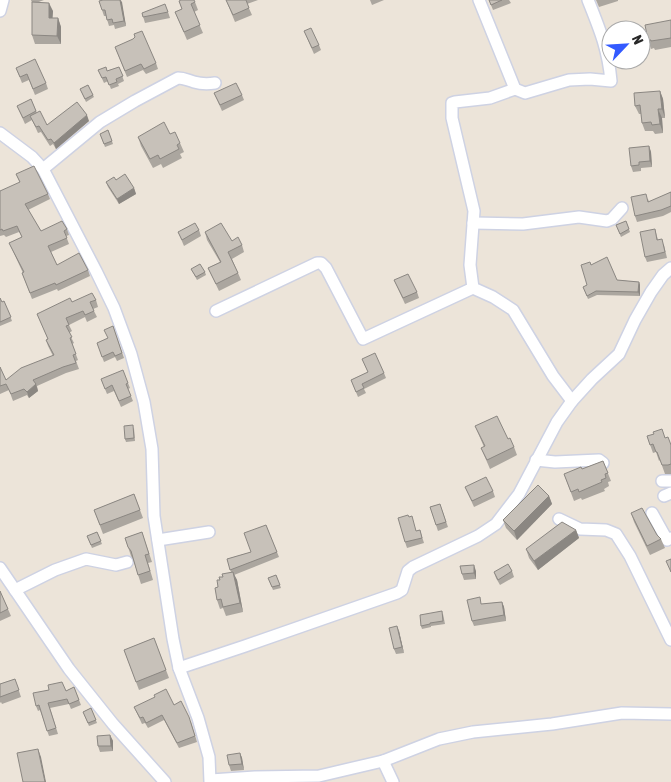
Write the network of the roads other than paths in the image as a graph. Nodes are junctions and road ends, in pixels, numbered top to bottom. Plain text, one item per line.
1 (2, 0) edge
2 (479, 0) edge
3 (588, 0) edge
4 (0, 11) edge
5 (215, 83) dead end
6 (515, 89) junction
7 (0, 133) edge
8 (43, 169) junction
9 (622, 208) dead end
10 (473, 223) junction
11 (671, 268) edge
12 (473, 288) junction
13 (216, 311) dead end
14 (572, 400) junction
15 (536, 460) junction
16 (604, 463) edge
17 (652, 513) dead end
18 (560, 519) dead end
19 (209, 532) dead end
20 (671, 538) edge
21 (158, 540) junction
22 (127, 562) dead end
23 (0, 568) edge
24 (16, 590) junction
25 (671, 640) edge
26 (179, 668) junction
27 (671, 714) edge
28 (383, 761) junction
29 (210, 781) edge
30 (164, 782) edge
31 (393, 782) edge

1 - 4 street
2 - 6 street
3 - 6 street
5 - 8 street
6 - 10 street
7 - 8 street
8 - 21 street
9 - 10 street
10 - 12 street
11 - 14 street
12 - 13 street
12 - 14 street
14 - 15 street
15 - 16 street
15 - 26 street
17 - 20 street
18 - 25 street
19 - 21 street
21 - 26 street
22 - 24 street
23 - 24 street
24 - 30 street
26 - 29 street
27 - 28 street
28 - 29 street
28 - 31 street

